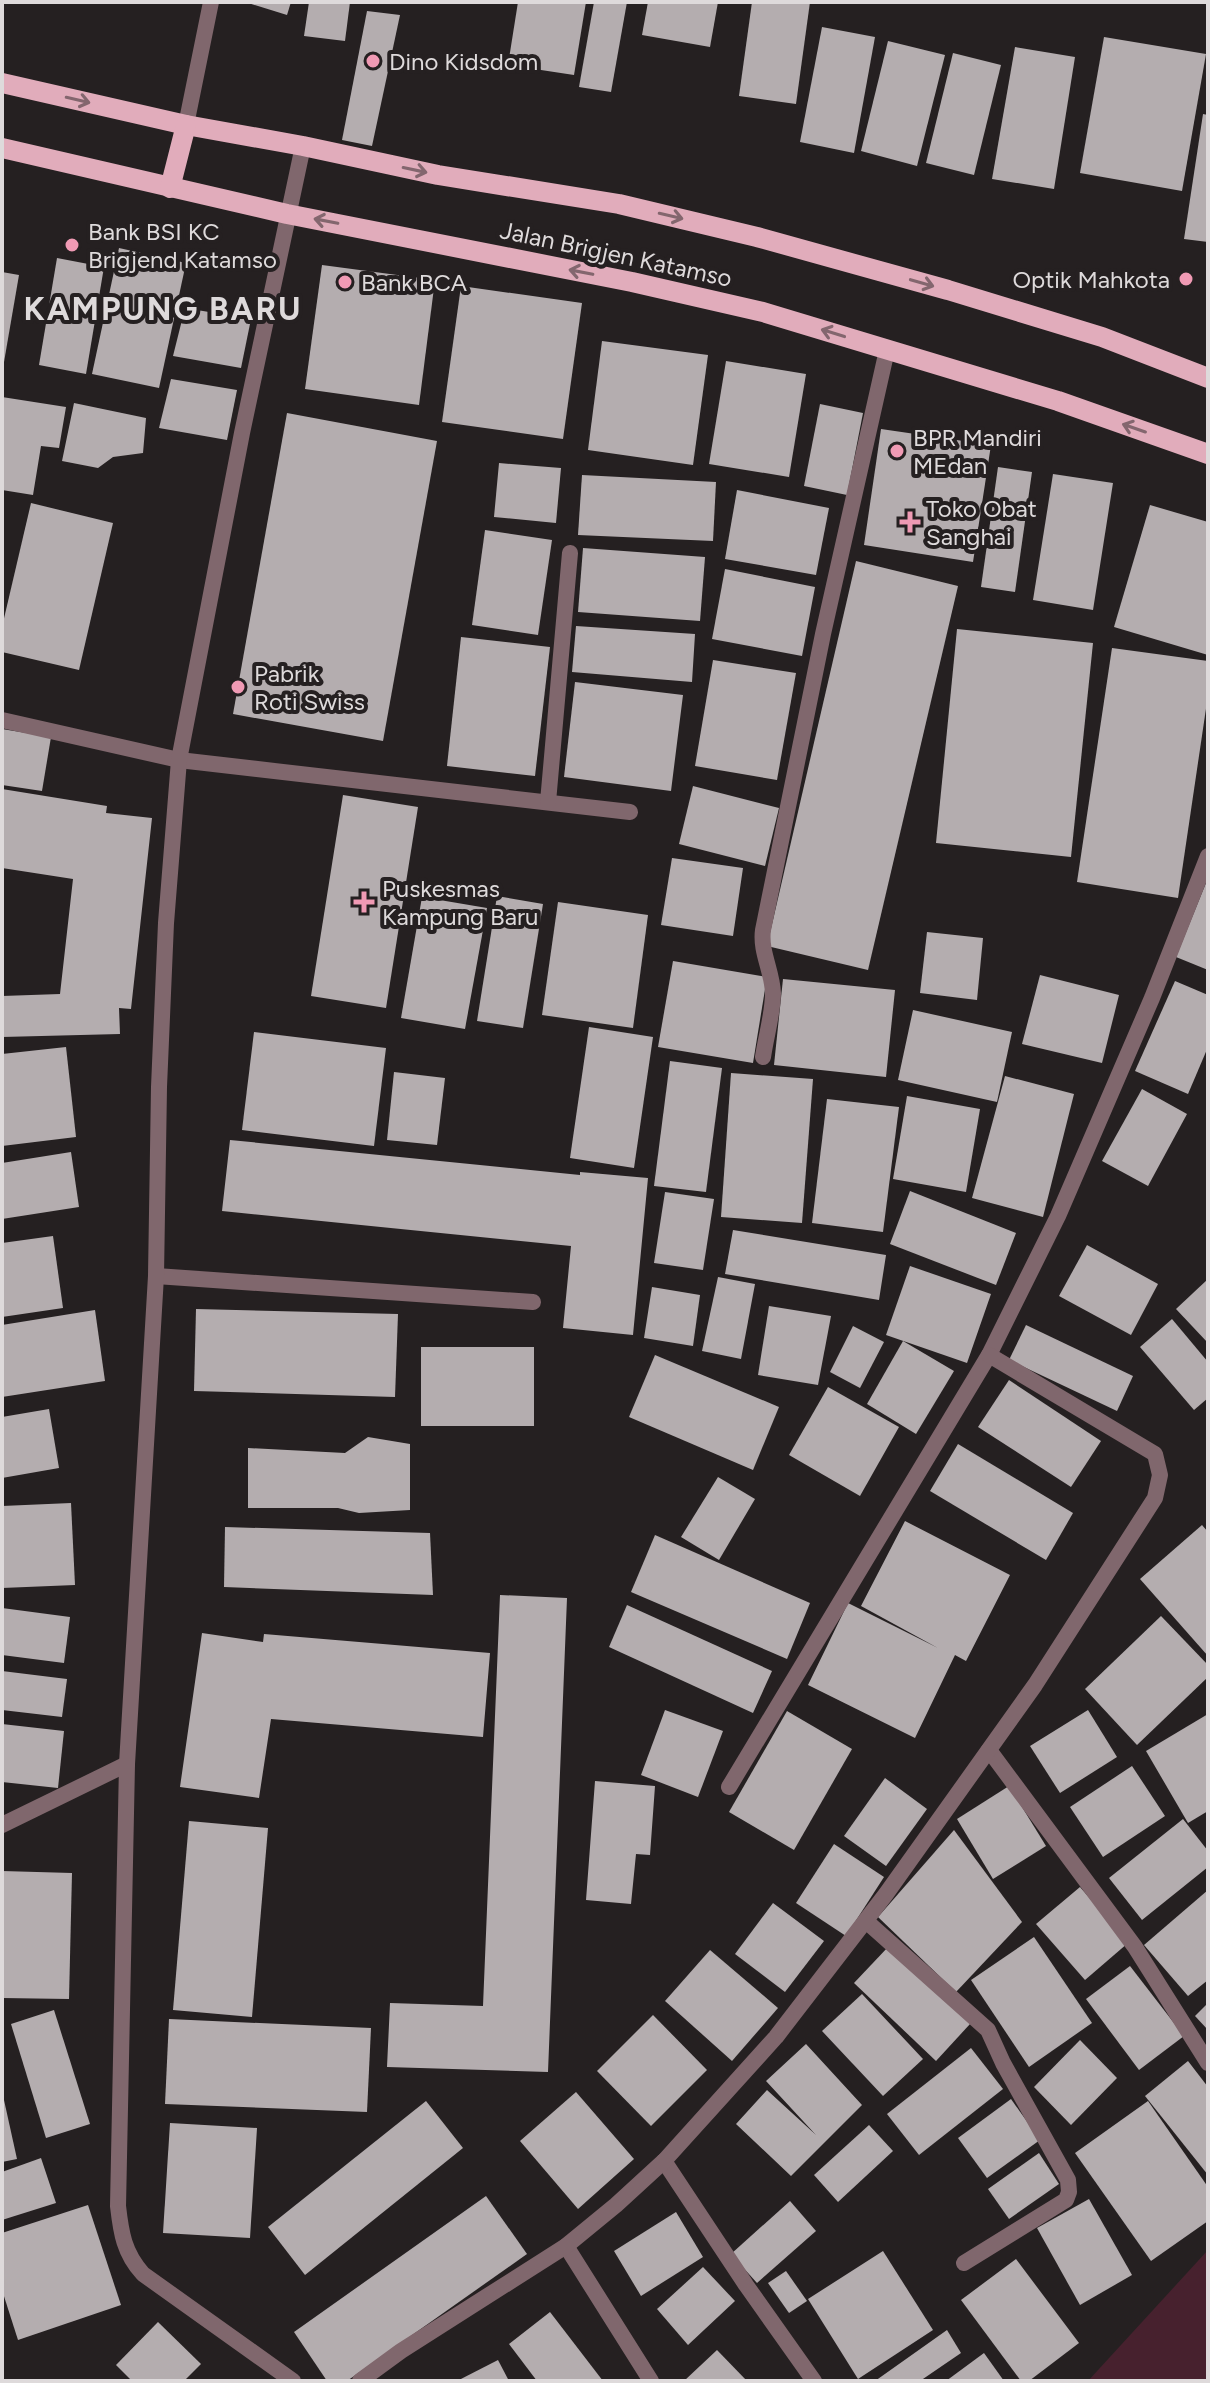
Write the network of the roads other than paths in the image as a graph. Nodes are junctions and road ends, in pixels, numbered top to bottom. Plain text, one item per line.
1 (211, 2) edge
2 (2, 83) edge
3 (186, 125) junction
4 (303, 146) junction
5 (2, 148) edge
6 (170, 188) junction
7 (287, 214) junction
8 (887, 350) junction
9 (1208, 378) edge
10 (1208, 454) edge
11 (570, 553) dead end
12 (2, 720) edge
13 (179, 760) junction
14 (548, 802) junction
15 (630, 812) dead end
16 (1208, 856) edge
17 (763, 1057) dead end
18 (156, 1276) junction
19 (533, 1302) dead end
20 (989, 1355) junction
21 (989, 1750) junction
22 (127, 1764) junction
23 (729, 1787) dead end
24 (2, 1825) edge
25 (866, 1921) junction
26 (1208, 2063) edge
27 (664, 2161) junction
28 (566, 2246) junction
29 (964, 2263) dead end
30 (293, 2381) edge
31 (360, 2381) edge
32 (651, 2381) edge
33 (814, 2381) edge

1 - 3 street
2 -> 3 main road, Jalan Brigjen Katamso
3 - 4 main road, Jalan Brigjen Katamso
3 - 6 main road
4 - 7 street
4 -> 9 main road, Jalan Brigjen Katamso
5 - 6 main road, Jalan Brigjen Katamso
6 - 7 main road, Jalan Brigjen Katamso
8 -> 7 main road, Jalan Brigjen Katamso
7 - 13 street
10 -> 8 main road, Jalan Brigjen Katamso
8 - 17 street
11 - 14 street
12 - 13 street
13 - 14 street
13 - 18 street
14 - 15 street
16 - 20 street
18 - 19 street
18 - 22 street
20 - 21 street
20 - 23 street
21 - 25 street
21 - 26 street
22 - 24 street
22 - 30 street
25 - 27 street
25 - 29 street
27 - 28 street
27 - 33 street
28 - 31 street
28 - 32 street

